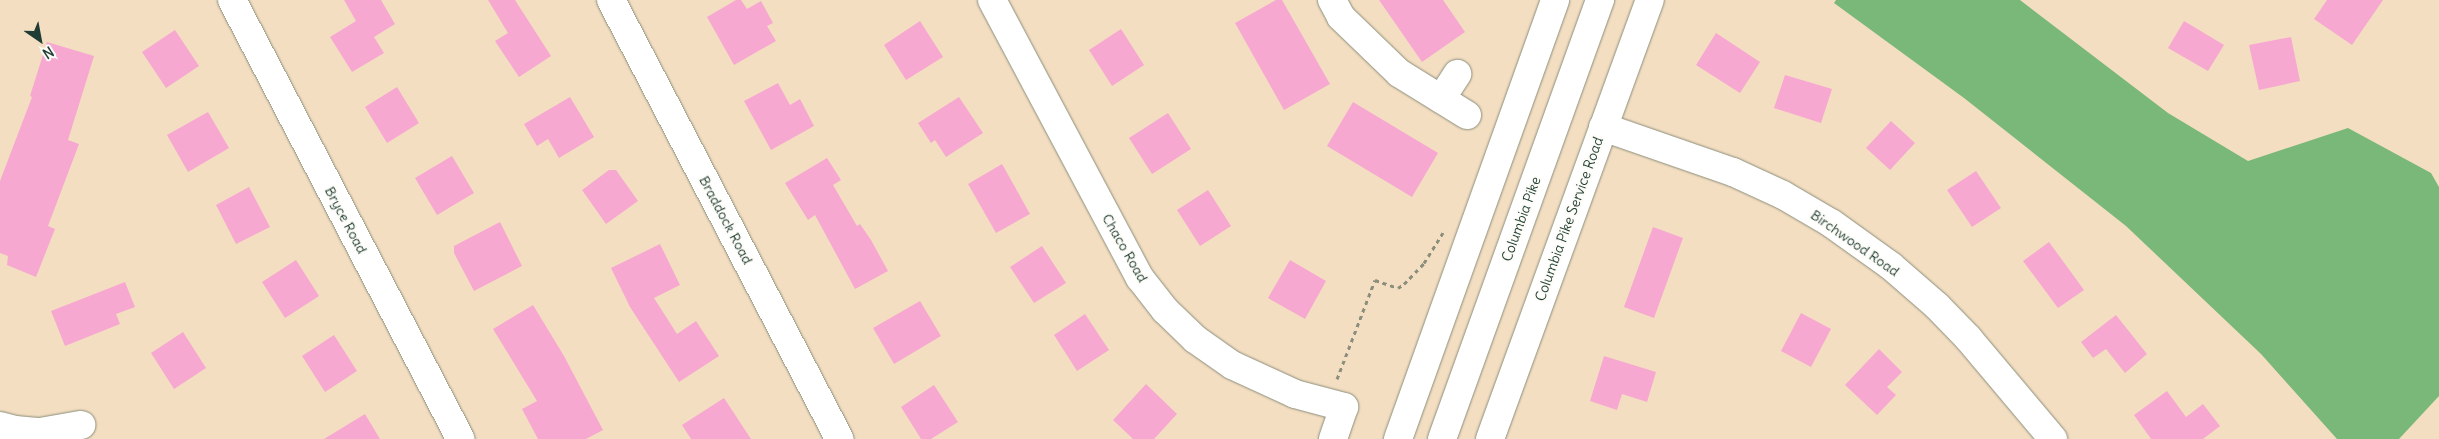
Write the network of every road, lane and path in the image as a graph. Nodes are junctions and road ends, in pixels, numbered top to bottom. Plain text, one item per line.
1 (232, 0) edge
2 (611, 0) edge
3 (992, 0) edge
4 (1332, 0) edge
5 (1555, 0) edge
6 (1600, 0) edge
7 (1650, 0) edge
8 (1458, 74) dead end
9 (1441, 99) junction
10 (1467, 115) dead end
11 (1603, 127) junction
12 (1444, 230) dead end
13 (1336, 405) junction
14 (81, 425) dead end
15 (0, 426) edge
16 (461, 439) edge
17 (840, 439) edge
18 (1333, 439) edge
19 (1398, 439) edge
20 (1442, 439) edge
21 (1490, 439) edge
22 (2053, 439) edge

1 - 16 street, Bryce Road
2 - 17 street, Braddock Road
3 - 13 street, Chaco Road
4 - 9 street
5 - 19 street
6 - 20 street, Columbia Pike
7 - 11 street, Columbia Pike Service Road
8 - 9 street
9 - 10 street
11 - 21 street, Columbia Pike Service Road
11 - 22 street, Birchwood Road
12 - 13 path
13 - 18 street
14 - 15 street

